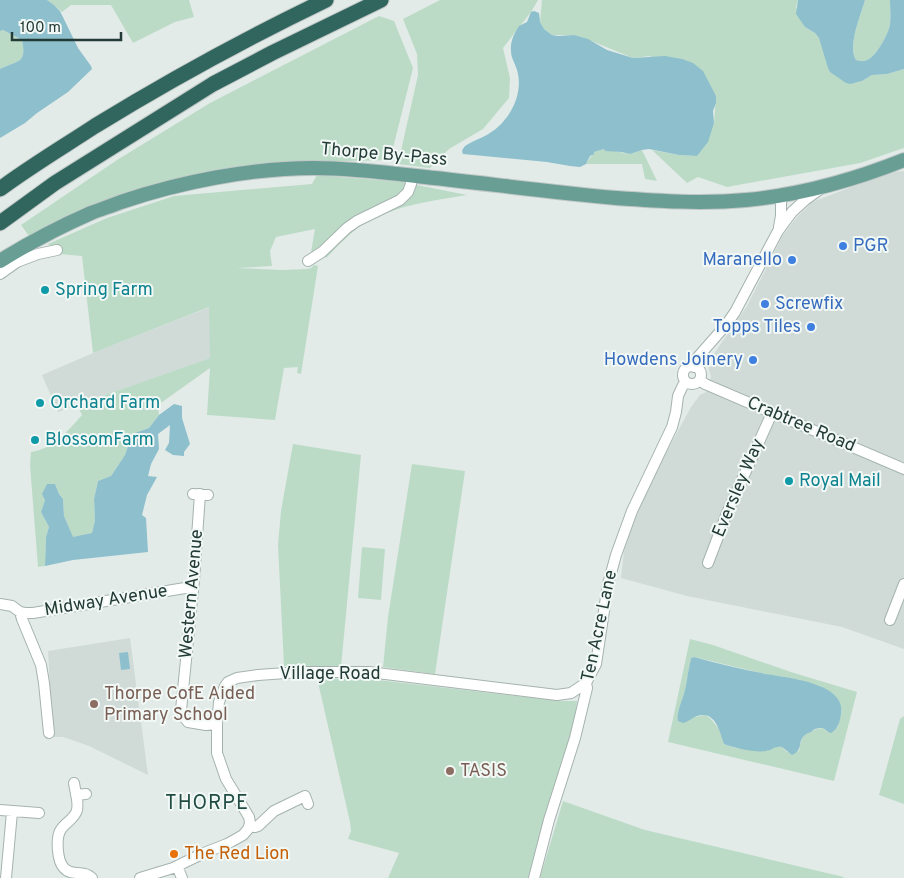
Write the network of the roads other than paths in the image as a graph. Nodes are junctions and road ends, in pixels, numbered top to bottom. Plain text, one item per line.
1 (326, 0) edge
2 (381, 0) edge
3 (904, 160) edge
4 (412, 175) junction
5 (823, 186) junction
6 (0, 189) edge
7 (780, 196) junction
8 (0, 223) edge
9 (778, 230) junction
10 (57, 250) dead end
11 (0, 261) edge
12 (308, 261) dead end
13 (0, 274) edge
14 (694, 367) junction
15 (700, 380) junction
16 (685, 382) junction
17 (772, 413) junction
18 (904, 469) edge
19 (200, 494) dead end
20 (708, 563) dead end
21 (904, 584) edge
22 (193, 588) junction
23 (0, 604) edge
24 (20, 612) junction
25 (890, 620) dead end
26 (586, 684) junction
27 (217, 724) junction
28 (48, 733) dead end
29 (74, 783) dead end
30 (308, 804) dead end
31 (0, 810) edge
32 (12, 812) junction
33 (39, 813) dead end
34 (249, 826) junction
35 (177, 866) junction
36 (6, 878) edge
37 (92, 878) edge
38 (140, 878) edge
39 (182, 878) edge
40 (534, 878) edge

1 - 6 highway
2 - 8 highway
3 - 5 main road, Thorpe By-Pass
4 - 7 main road, Thorpe By-Pass
4 - 11 main road, Thorpe By-Pass
4 - 12 street
5 - 7 main road, Thorpe By-Pass
5 - 9 street
7 - 9 street
9 - 14 street
10 - 13 street
14 - 15 street
14 - 16 street
15 - 16 street
15 - 17 street, Crabtree Road
16 - 26 street, Ten Acre Lane
17 - 18 street, Crabtree Road
17 - 20 street, Eversley Way
19 - 22 street, Western Avenue
21 - 25 street
22 - 24 street, Midway Avenue
22 - 27 street, Western Avenue
23 - 24 street
24 - 28 street
26 - 27 street, Village Road
26 - 40 street, Ten Acre Lane
27 - 34 street, Village Road
29 - 37 street
30 - 34 street
31 - 32 street
32 - 33 street
32 - 36 street
34 - 35 street
35 - 38 street
35 - 39 street

